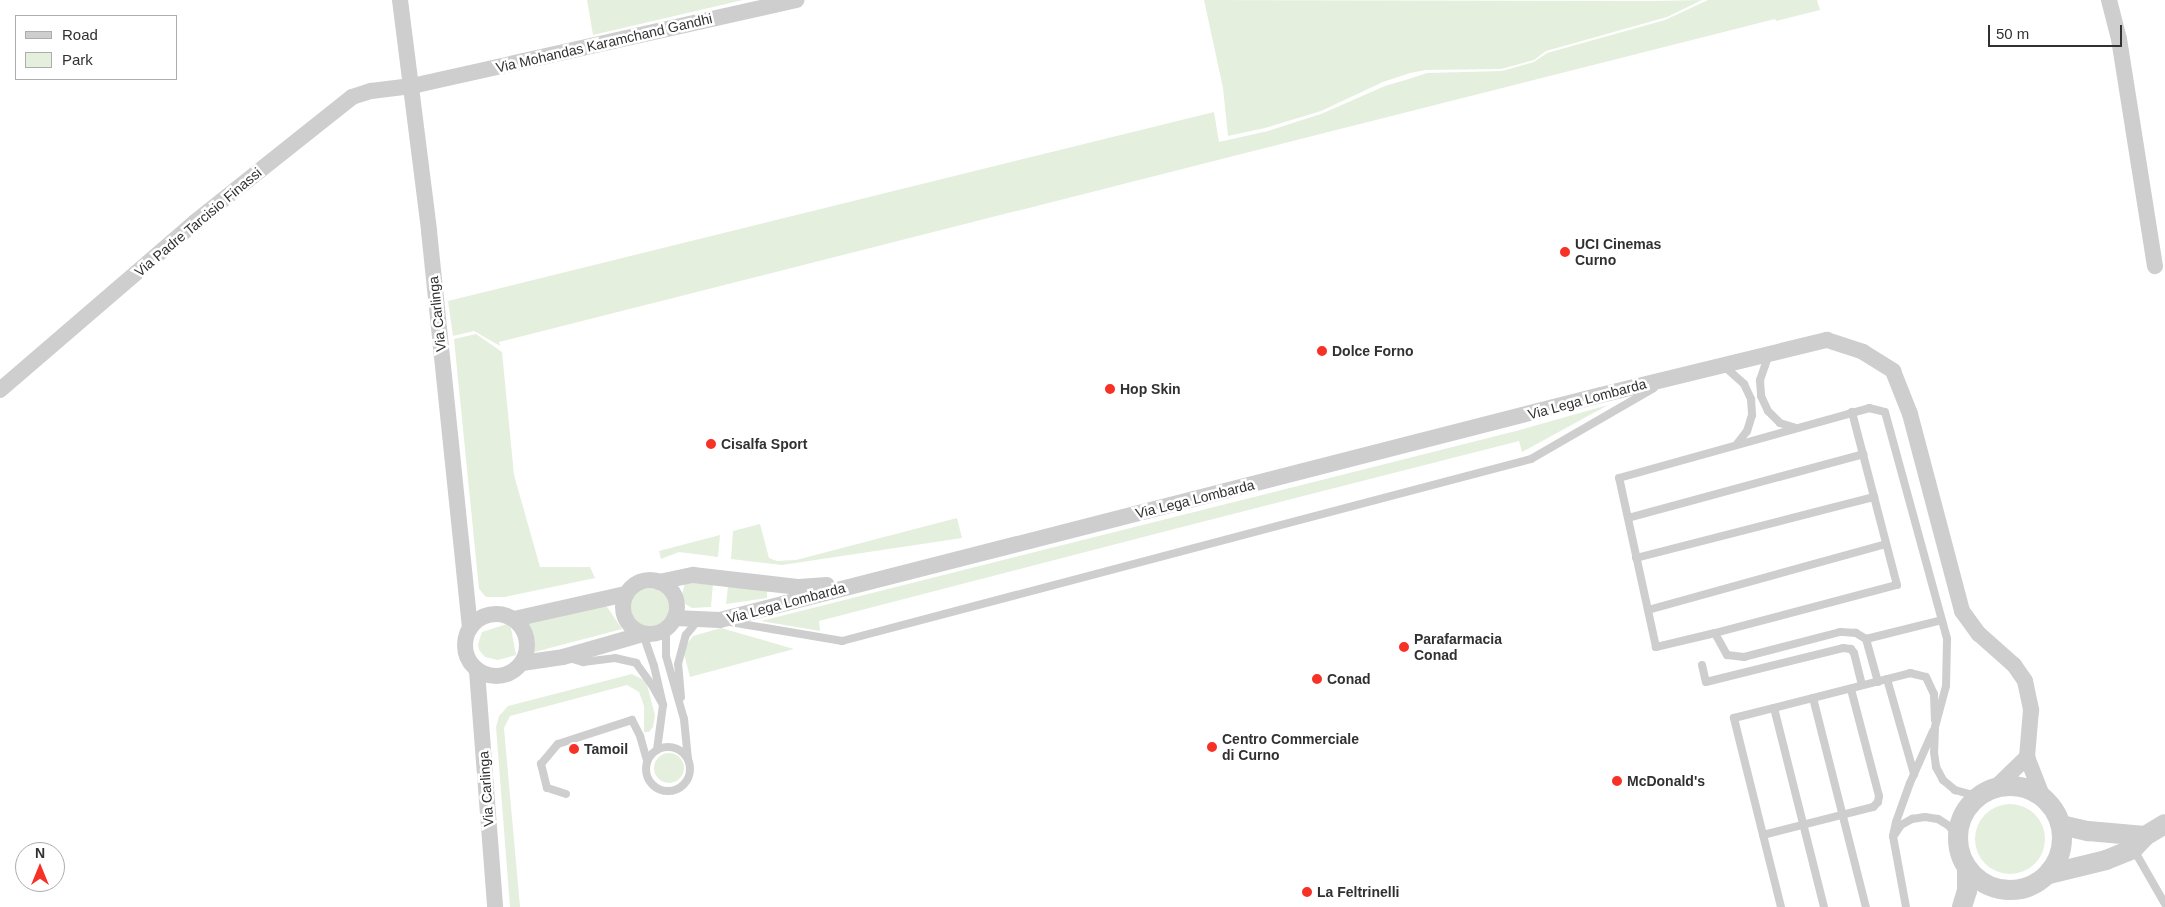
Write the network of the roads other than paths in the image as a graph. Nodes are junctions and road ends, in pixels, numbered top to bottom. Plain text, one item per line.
1 (400, 0) edge
2 (797, 0) edge
3 (2109, 0) edge
4 (412, 86) junction
5 (2155, 266) dead end
6 (1769, 352) junction
7 (1723, 364) junction
8 (1675, 376) junction
9 (0, 390) edge
10 (1852, 412) junction
11 (1796, 428) junction
12 (1737, 444) junction
13 (1863, 454) junction
14 (1874, 497) junction
15 (1628, 518) junction
16 (1886, 544) junction
17 (1636, 558) junction
18 (867, 581) junction
19 (659, 582) junction
20 (626, 594) junction
21 (1648, 610) junction
22 (514, 619) junction
23 (698, 620) junction
24 (720, 620) junction
25 (1942, 620) junction
26 (671, 624) junction
27 (470, 628) junction
28 (1715, 633) junction
29 (643, 634) junction
30 (1866, 639) junction
31 (563, 657) junction
32 (522, 663) junction
33 (1702, 665) dead end
34 (477, 670) junction
35 (1887, 679) junction
36 (1878, 682) junction
37 (1862, 685) junction
38 (1851, 689) junction
39 (1812, 698) junction
40 (663, 705) junction
41 (1774, 708) junction
42 (684, 719) junction
43 (1935, 727) junction
44 (657, 750) junction
45 (2028, 757) junction
46 (688, 758) junction
47 (647, 761) junction
48 (1914, 774) junction
49 (1989, 790) junction
50 (566, 794) dead end
51 (2043, 798) junction
52 (1842, 815) junction
53 (2165, 824) edge
54 (1803, 825) junction
55 (2061, 825) junction
56 (1763, 835) junction
57 (1893, 836) junction
58 (1957, 836) junction
59 (2139, 842) junction
60 (1967, 869) junction
61 (2049, 874) junction
62 (2019, 890) junction
63 (2165, 904) edge
64 (495, 907) edge
65 (1781, 907) edge
66 (1824, 907) edge
67 (1866, 907) edge
68 (1906, 907) edge
69 (1962, 907) edge
70 (2006, 907) edge

1 - 4 street, Via Carlinga
2 - 4 street, Via Mohandas Karamchand Gandhi
3 - 5 street
4 - 9 street, Via Padre Tarcisio Finassi
4 - 27 street, Via Carlinga
6 - 7 street, Via Lega Lombarda
6 - 11 lane
6 - 45 street, Via Lega Lombarda
7 - 8 street, Via Lega Lombarda
7 - 12 lane
8 - 18 street, Via Lega Lombarda
8 - 24 lane
10 - 11 lane
10 - 13 lane
10 - 25 lane
11 - 12 lane
12 - 15 lane
13 - 14 lane
13 - 15 lane
14 - 16 lane
14 - 17 lane
15 - 17 lane
16 - 21 lane
16 - 28 lane
17 - 21 lane
18 - 19 street, Via Lega Lombarda
18 - 24 street, Via Lega Lombarda
19 - 20 street, Via Lega Lombarda
19 - 26 street
20 - 22 street, Via Lega Lombarda
20 - 29 street
21 - 28 lane
22 - 27 street
22 - 32 street
23 - 24 street, Via Lega Lombarda
23 - 26 street, Via Lega Lombarda
23 - 42 lane
25 - 30 lane
25 - 43 lane
26 - 29 street, Via Lega Lombarda
26 - 42 lane
27 - 34 street, Via Carlinga
28 - 30 lane
29 - 31 street, Via Lega Lombarda
29 - 40 lane
30 - 36 lane
31 - 32 street, Via Lega Lombarda
31 - 40 lane
32 - 34 street
33 - 37 lane
34 - 64 street, Via Carlinga
35 - 36 lane
35 - 43 lane
35 - 48 lane
36 - 37 lane
37 - 38 lane
38 - 39 lane
38 - 52 lane
39 - 41 lane
39 - 52 lane
40 - 44 lane
41 - 54 lane
41 - 56 lane
42 - 46 lane
43 - 48 lane
43 - 49 lane
44 - 46 lane
44 - 47 lane
45 - 49 street
45 - 51 street, Via Lega Lombarda
46 - 47 lane
47 - 50 lane
48 - 57 lane
49 - 51 street
49 - 58 street
51 - 55 street
52 - 54 lane
52 - 67 lane
53 - 59 street
54 - 56 lane
54 - 66 lane
55 - 59 street
55 - 61 street
56 - 65 lane
57 - 58 lane
57 - 68 lane
58 - 60 street
59 - 61 street
59 - 63 lane
60 - 62 street
60 - 69 street
61 - 62 street
62 - 70 street

